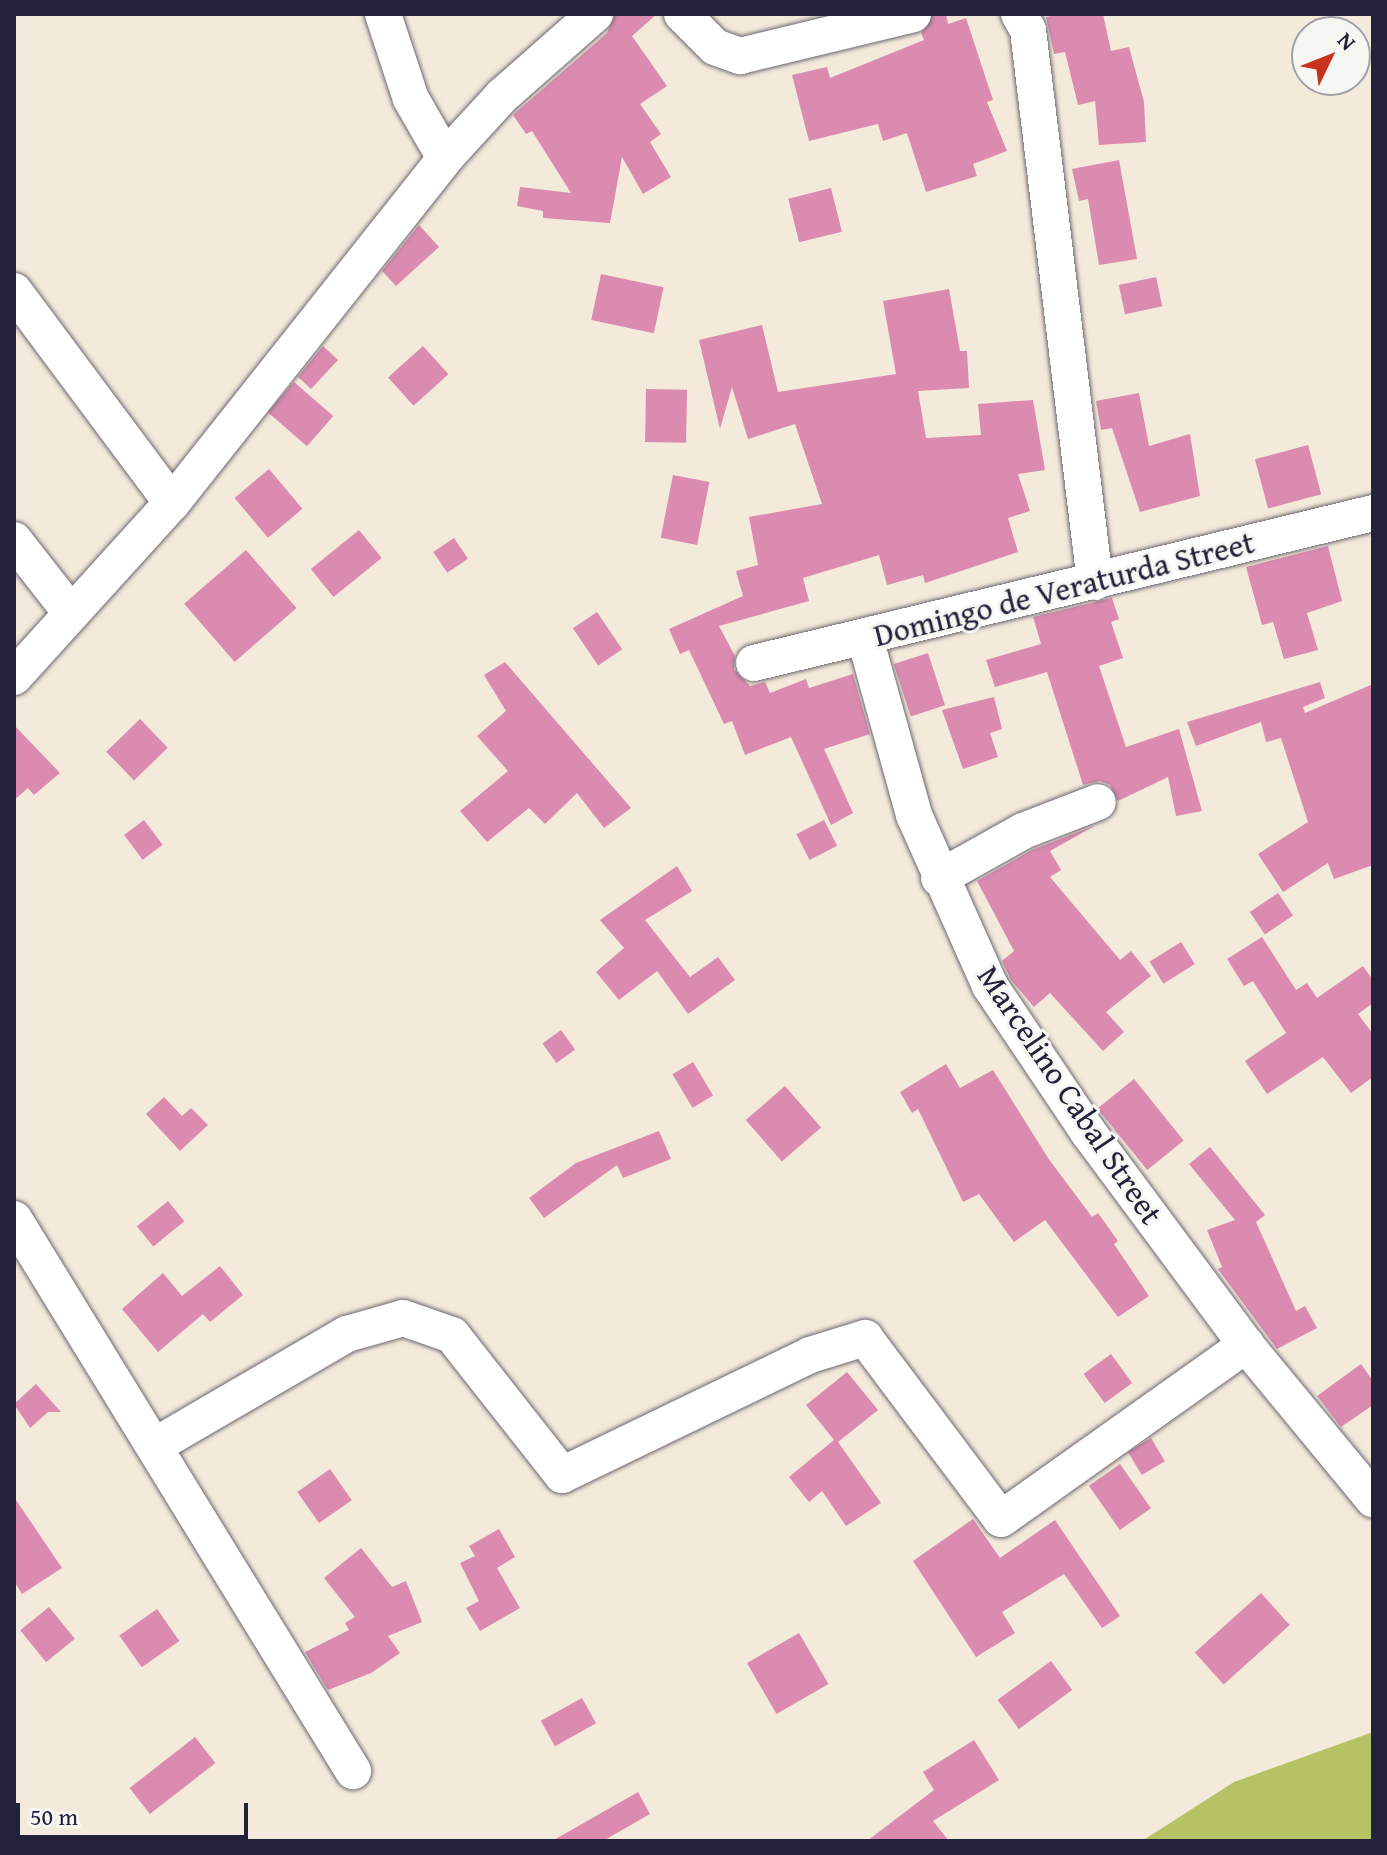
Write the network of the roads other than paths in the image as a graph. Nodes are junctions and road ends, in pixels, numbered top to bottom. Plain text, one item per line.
1 (383, 14) edge
2 (595, 14) edge
3 (682, 14) edge
4 (913, 14) edge
5 (1019, 14) edge
6 (445, 158) junction
7 (14, 291) edge
8 (172, 503) junction
9 (1373, 513) edge
10 (14, 540) edge
11 (1095, 582) junction
12 (71, 613) junction
13 (865, 638) junction
14 (754, 663) dead end
15 (14, 677) edge
16 (1098, 802) dead end
17 (939, 878) junction
18 (14, 1219) edge
19 (1246, 1345) junction
20 (156, 1445) junction
21 (1373, 1499) edge
22 (353, 1771) dead end

1 - 6 street
2 - 6 street
3 - 4 street
5 - 11 street
6 - 8 street
7 - 8 street
8 - 12 street
9 - 11 street, Domingo de Veraturda Street
10 - 12 street
11 - 13 street, Domingo de Veraturda Street
12 - 15 street
13 - 14 street, Domingo de Veraturda Street
13 - 17 street, Marcelino Cabal Street
16 - 17 street
17 - 19 street, Marcelino Cabal Street
18 - 20 street
19 - 20 street
19 - 21 street, Marcelino Cabal Street
20 - 22 street

